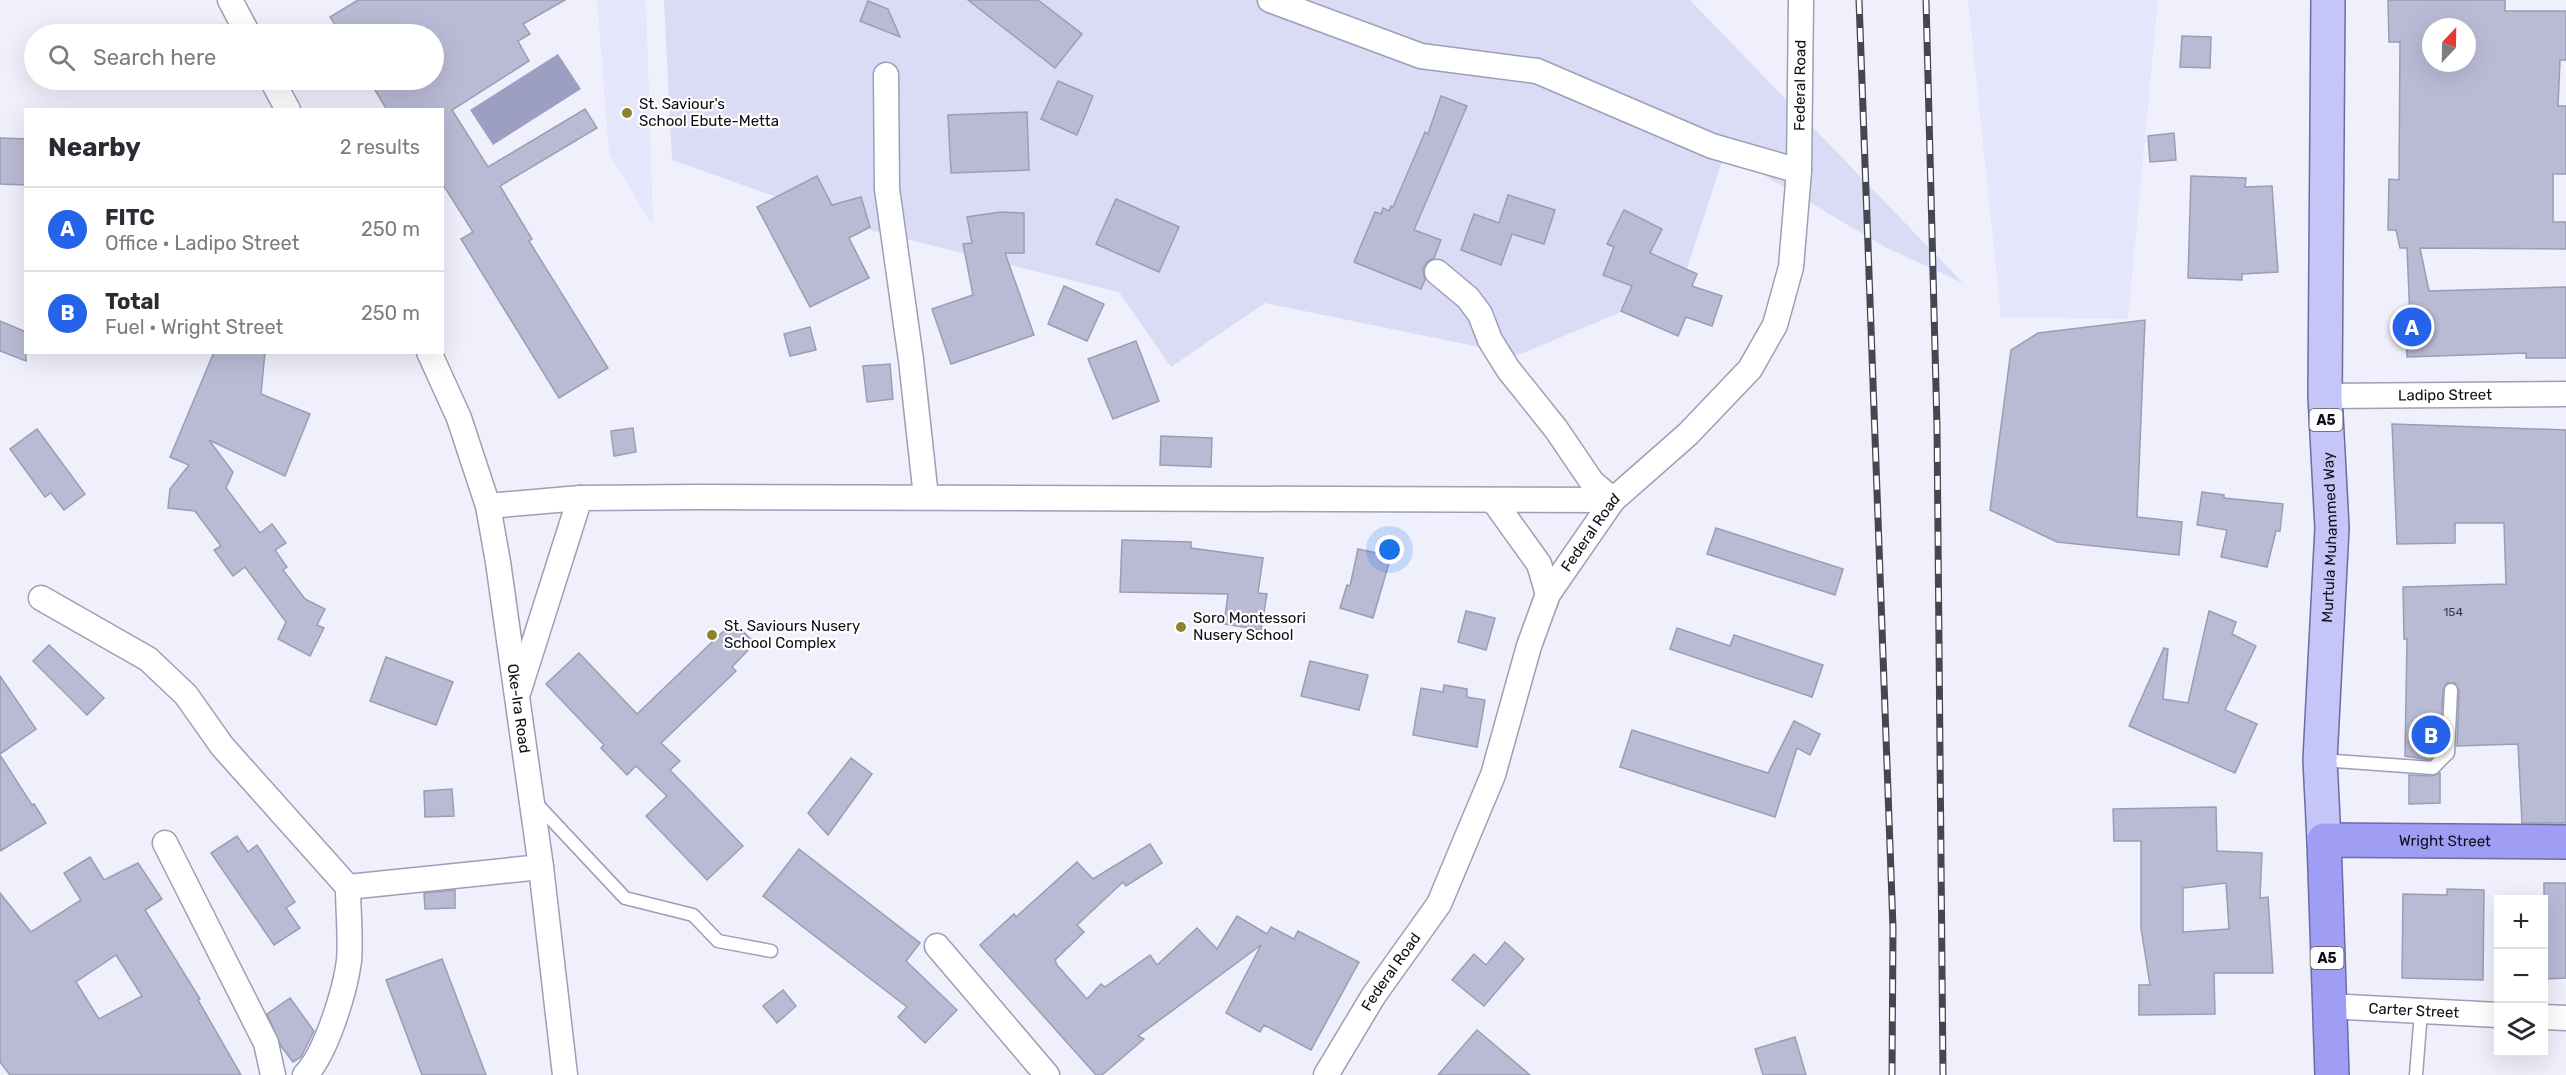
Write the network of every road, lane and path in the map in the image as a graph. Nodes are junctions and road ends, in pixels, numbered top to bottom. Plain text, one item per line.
1 (230, 0) edge
2 (1270, 0) edge
3 (1801, 0) edge
4 (2328, 0) edge
5 (243, 24) edge
6 (886, 75) dead end
7 (277, 90) edge
8 (287, 108) edge
9 (1799, 171) junction
10 (1437, 272) dead end
11 (430, 354) edge
12 (2566, 394) edge
13 (2325, 396) junction
14 (926, 497) junction
15 (580, 498) junction
16 (1493, 500) junction
17 (1613, 501) junction
18 (488, 506) junction
19 (1548, 594) junction
20 (41, 598) dead end
21 (2451, 690) dead end
22 (518, 695) junction
23 (2320, 760) junction
24 (532, 799) junction
25 (2324, 840) junction
26 (2566, 842) edge
27 (165, 843) dead end
28 (541, 867) junction
29 (348, 887) junction
30 (937, 946) dead end
31 (771, 951) dead end
32 (2328, 1006) junction
33 (2421, 1012) junction
34 (2494, 1015) edge
35 (2548, 1017) edge
36 (2566, 1018) edge
37 (273, 1075) edge
38 (305, 1075) edge
39 (565, 1075) edge
40 (1047, 1075) edge
41 (1326, 1075) edge
42 (2332, 1075) edge
43 (2416, 1075) edge

1 - 5 street
2 - 9 street
3 - 9 street, Federal Road
4 - 13 main road, Murtula Muhammed Way / A5
6 - 14 street
7 - 8 street
9 - 17 street, Federal Road
10 - 17 street
11 - 18 street, Oke-Ira Road
12 - 13 street, Ladipo Street
13 - 23 main road, Murtula Muhammed Way / A5
14 - 15 street
14 - 16 street
15 - 18 street
15 - 22 street
16 - 17 street
16 - 19 street
17 - 19 street, Federal Road
18 - 22 street, Oke-Ira Road
19 - 41 street, Federal Road
20 - 29 street
21 - 23 lane
22 - 24 street, Oke-Ira Road
23 - 25 main road, Murtula Muhammed Way / A5
24 - 28 street, Oke-Ira Road
24 - 31 lane
25 - 26 highway, Wright Street
25 - 32 highway, Murtula Muhammed Way / A5
27 - 37 street
28 - 29 street
28 - 39 street, Oke-Ira Road
29 - 38 street
30 - 40 street
32 - 33 street, Carter Street
32 - 42 highway, Murtula Muhammed Way / A5
33 - 34 street, Carter Street
33 - 43 lane
35 - 36 street

